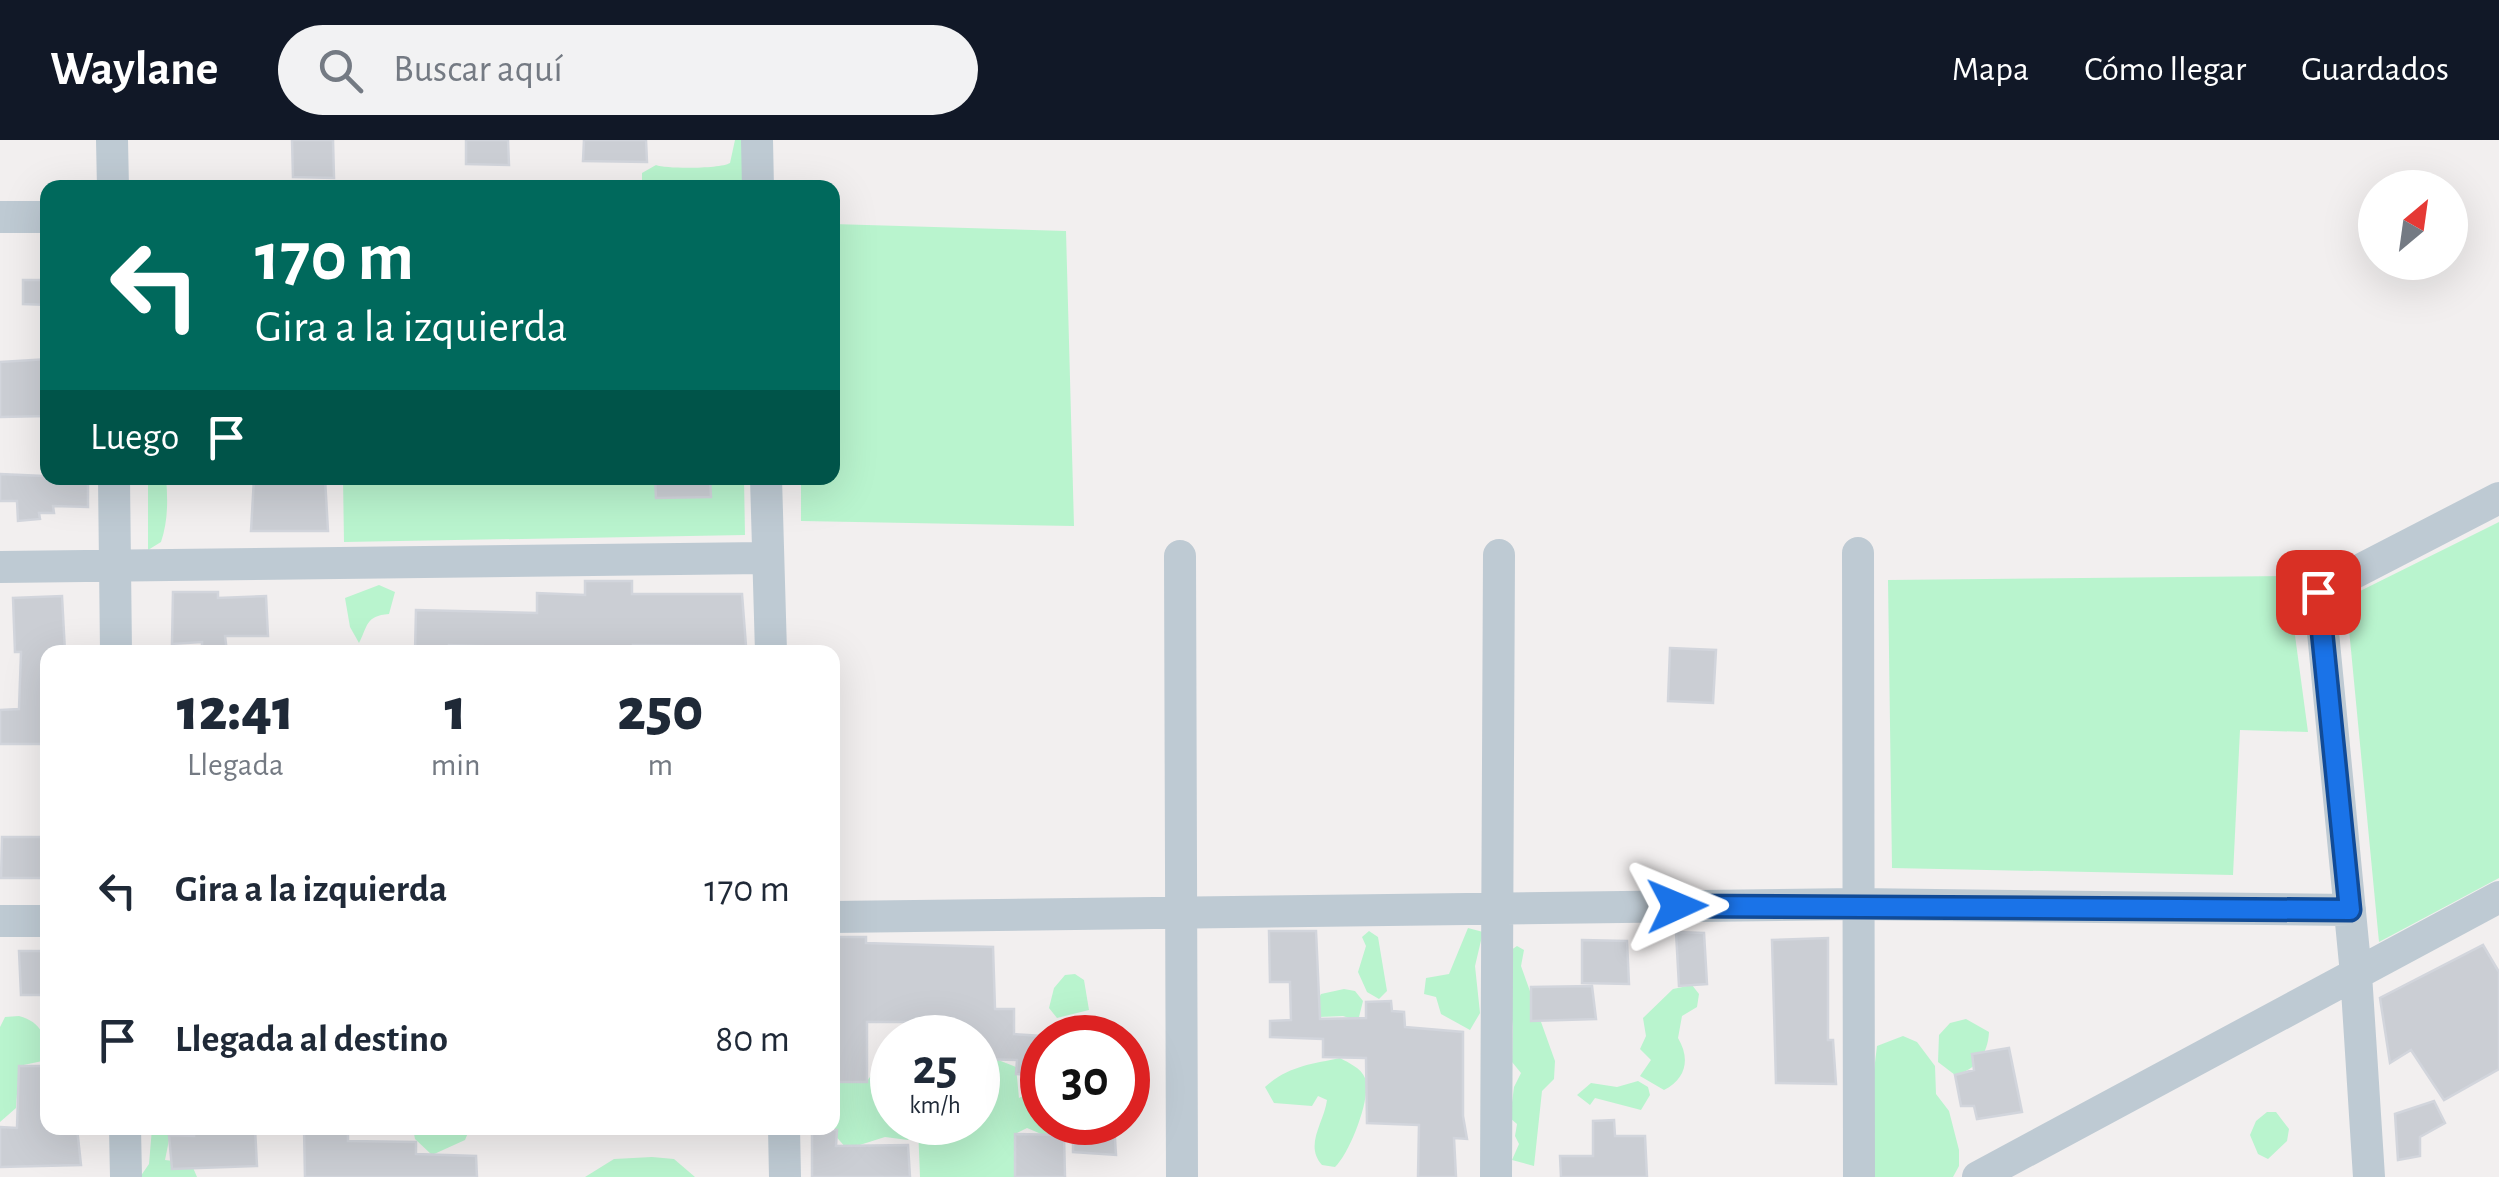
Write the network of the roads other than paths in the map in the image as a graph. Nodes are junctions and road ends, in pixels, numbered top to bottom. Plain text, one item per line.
1 (112, 140) edge
2 (757, 140) edge
3 (113, 180) edge
4 (758, 180) edge
5 (40, 217) edge
6 (0, 218) edge
7 (114, 485) edge
8 (766, 485) edge
9 (2499, 498) edge
10 (1858, 553) dead end
11 (1500, 555) dead end
12 (1180, 556) dead end
13 (768, 558) junction
14 (0, 567) edge
15 (114, 567) junction
16 (116, 645) edge
17 (771, 645) edge
18 (2499, 897) edge
19 (1858, 904) junction
20 (1497, 907) junction
21 (2350, 910) junction
22 (1179, 915) junction
23 (840, 917) edge
24 (0, 921) edge
25 (40, 921) edge
26 (2356, 974) junction
27 (125, 1135) edge
28 (784, 1135) edge
29 (126, 1177) edge
30 (785, 1177) edge
31 (1182, 1177) edge
32 (1496, 1177) edge
33 (1859, 1177) edge
34 (1978, 1177) edge
35 (2369, 1177) edge

1 - 3 street
2 - 4 street
5 - 6 street
7 - 15 street
8 - 13 street
9 - 21 street
10 - 19 street
11 - 20 street
12 - 22 street
13 - 15 street
13 - 17 street
14 - 15 street
15 - 16 street
18 - 26 street
19 - 20 street
19 - 21 street
19 - 33 street
20 - 22 street
20 - 32 street
21 - 26 street
22 - 23 street
22 - 31 street
24 - 25 street
26 - 34 street
26 - 35 street
27 - 29 street
28 - 30 street

